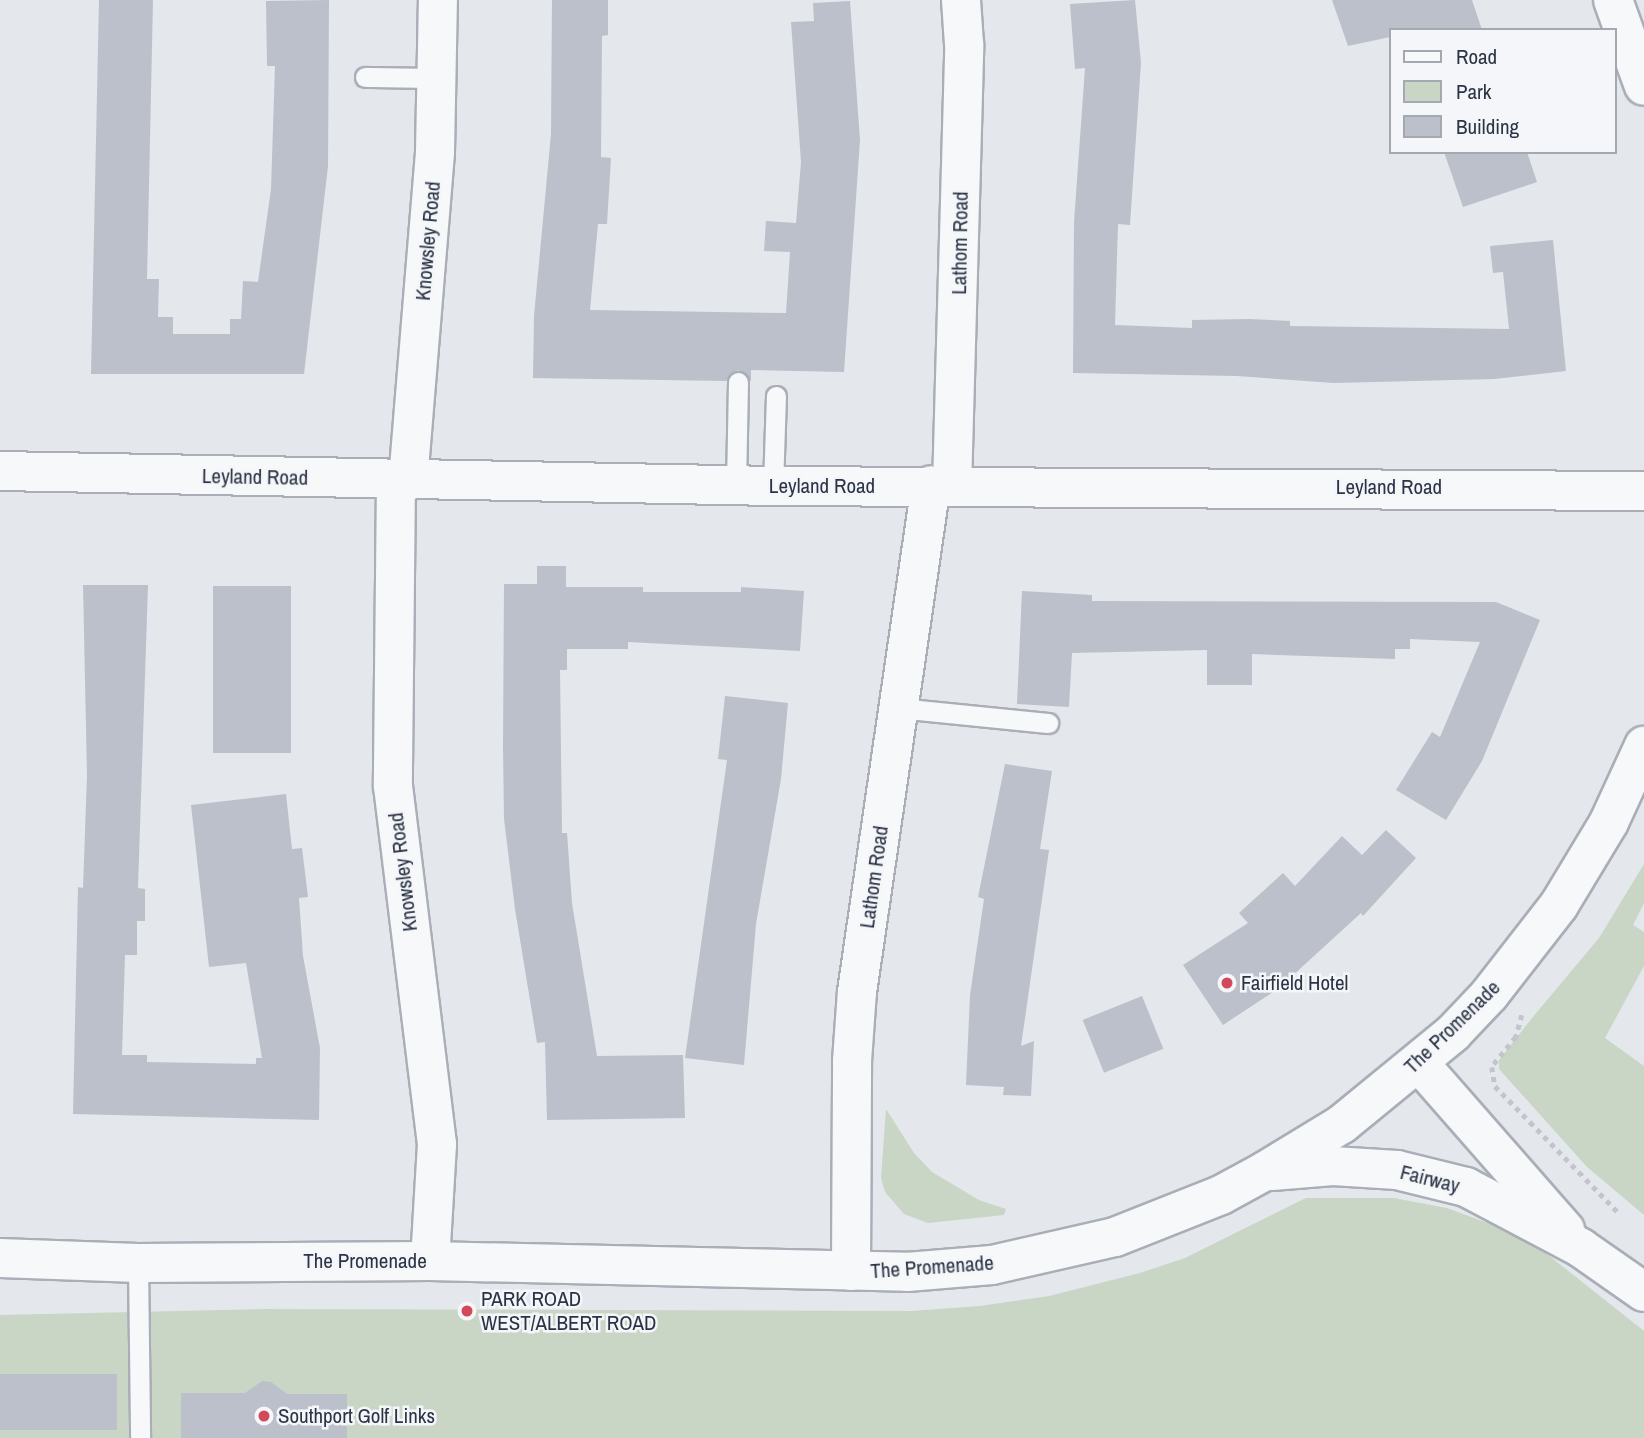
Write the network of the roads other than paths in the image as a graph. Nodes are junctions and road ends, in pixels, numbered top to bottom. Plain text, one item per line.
1 (439, 0) edge
2 (961, 0) edge
3 (1613, 0) edge
4 (365, 77) dead end
5 (437, 78) junction
6 (1644, 86) edge
7 (738, 382) dead end
8 (776, 396) dead end
9 (0, 471) edge
10 (402, 481) junction
11 (754, 486) junction
12 (941, 486) junction
13 (1644, 491) edge
14 (898, 708) junction
15 (1048, 723) dead end
16 (1644, 746) edge
17 (1419, 1063) junction
18 (1265, 1171) junction
19 (1581, 1248) junction
20 (0, 1258) edge
21 (430, 1261) junction
22 (138, 1263) junction
23 (851, 1271) junction
24 (1644, 1292) edge
25 (140, 1438) edge

1 - 5 street, Knowsley Road
2 - 12 street, Lathom Road
3 - 6 street
4 - 5 lane
5 - 10 street, Knowsley Road
7 - 11 lane
8 - 11 lane
9 - 10 street, Leyland Road
10 - 11 street, Leyland Road
10 - 21 street, Knowsley Road
11 - 12 street, Leyland Road
12 - 13 street, Leyland Road
12 - 14 street, Lathom Road
14 - 15 lane
14 - 23 street, Lathom Road
16 - 17 street, The Promenade
17 - 18 street, The Promenade
17 - 19 street, Fairway
18 - 19 street, Fairway
18 - 23 street, The Promenade
19 - 24 street, Fairway
20 - 22 street, The Promenade
21 - 22 street, The Promenade
21 - 23 street, The Promenade
22 - 25 lane

